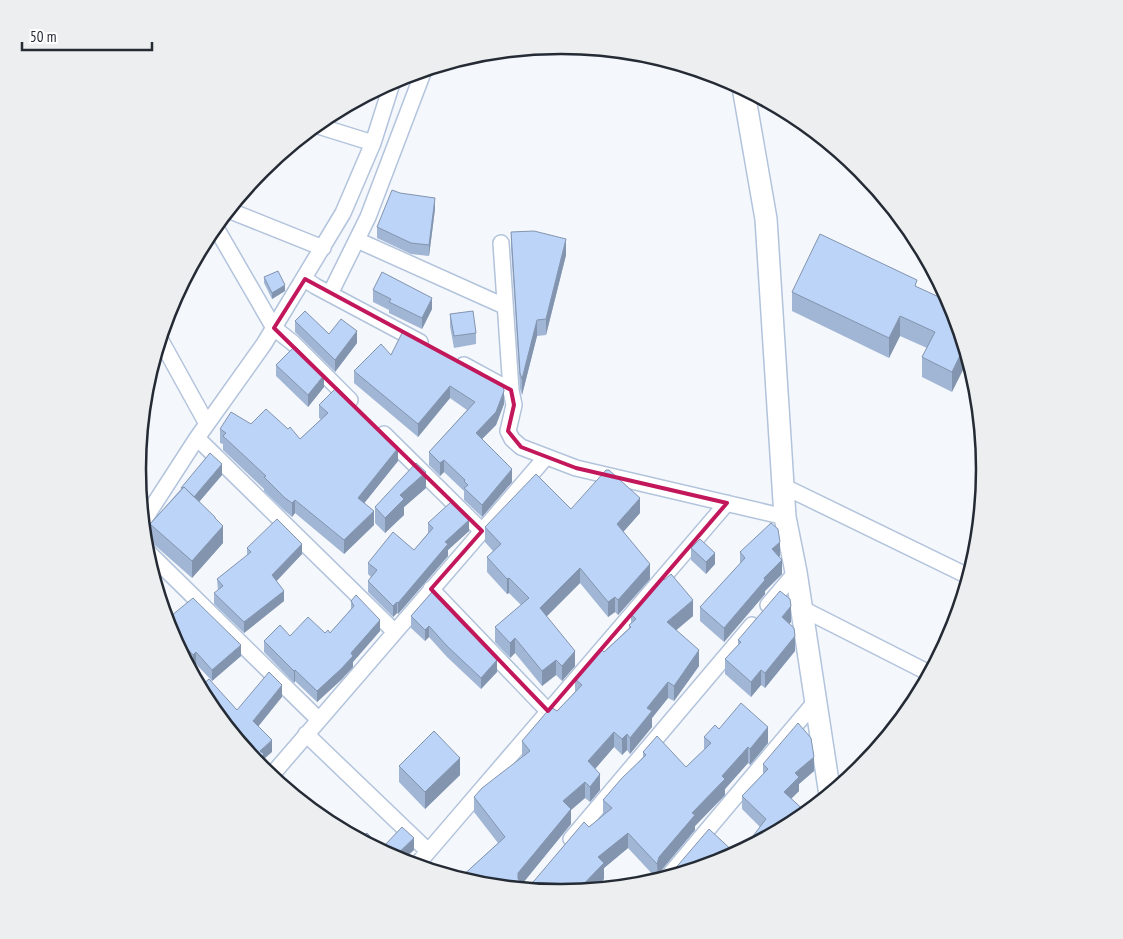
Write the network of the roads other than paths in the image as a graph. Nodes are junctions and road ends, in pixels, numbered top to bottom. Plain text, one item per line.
1 (421, 79) edge
2 (389, 91) edge
3 (744, 96) edge
4 (325, 128) edge
5 (373, 143) junction
6 (235, 213) edge
7 (220, 234) edge
8 (357, 240) junction
9 (501, 243) dead end
10 (323, 248) junction
11 (305, 279) junction
12 (330, 294) junction
13 (504, 306) junction
14 (274, 328) junction
15 (165, 347) edge
16 (433, 349) edge
17 (450, 358) edge
18 (511, 390) junction
19 (363, 413) edge
20 (208, 424) junction
21 (377, 426) edge
22 (197, 438) junction
23 (546, 457) junction
24 (783, 486) junction
25 (727, 503) junction
26 (148, 513) edge
27 (785, 517) junction
28 (482, 531) junction
29 (156, 560) edge
30 (796, 572) junction
31 (964, 574) edge
32 (431, 589) junction
33 (801, 608) junction
34 (394, 632) junction
35 (925, 671) edge
36 (815, 702) junction
37 (548, 711) junction
38 (318, 719) junction
39 (306, 734) junction
40 (275, 770) edge
41 (829, 788) edge
42 (428, 851) junction
43 (559, 853) edge
44 (420, 860) edge
45 (674, 869) edge

1 - 8 street
2 - 5 street
3 - 24 street
4 - 5 street
5 - 10 street
6 - 10 street
7 - 14 street
8 - 12 street
8 - 13 street
9 - 13 street
10 - 11 street
11 - 12 street
11 - 14 street
12 - 16 street
13 - 18 street
14 - 19 street
14 - 20 street
15 - 20 street
17 - 18 street
18 - 23 street
20 - 22 street
21 - 28 street
22 - 26 street
22 - 34 street
23 - 25 street
23 - 28 street
24 - 27 street
24 - 31 street
25 - 27 street
25 - 37 street
27 - 30 street
28 - 32 street
29 - 38 street
30 - 33 street
30 - 43 street
32 - 34 street
32 - 37 street
33 - 35 street
33 - 36 street
34 - 38 street
36 - 41 street
36 - 45 street
37 - 42 street
38 - 39 street
39 - 40 street
39 - 42 street
42 - 44 street

